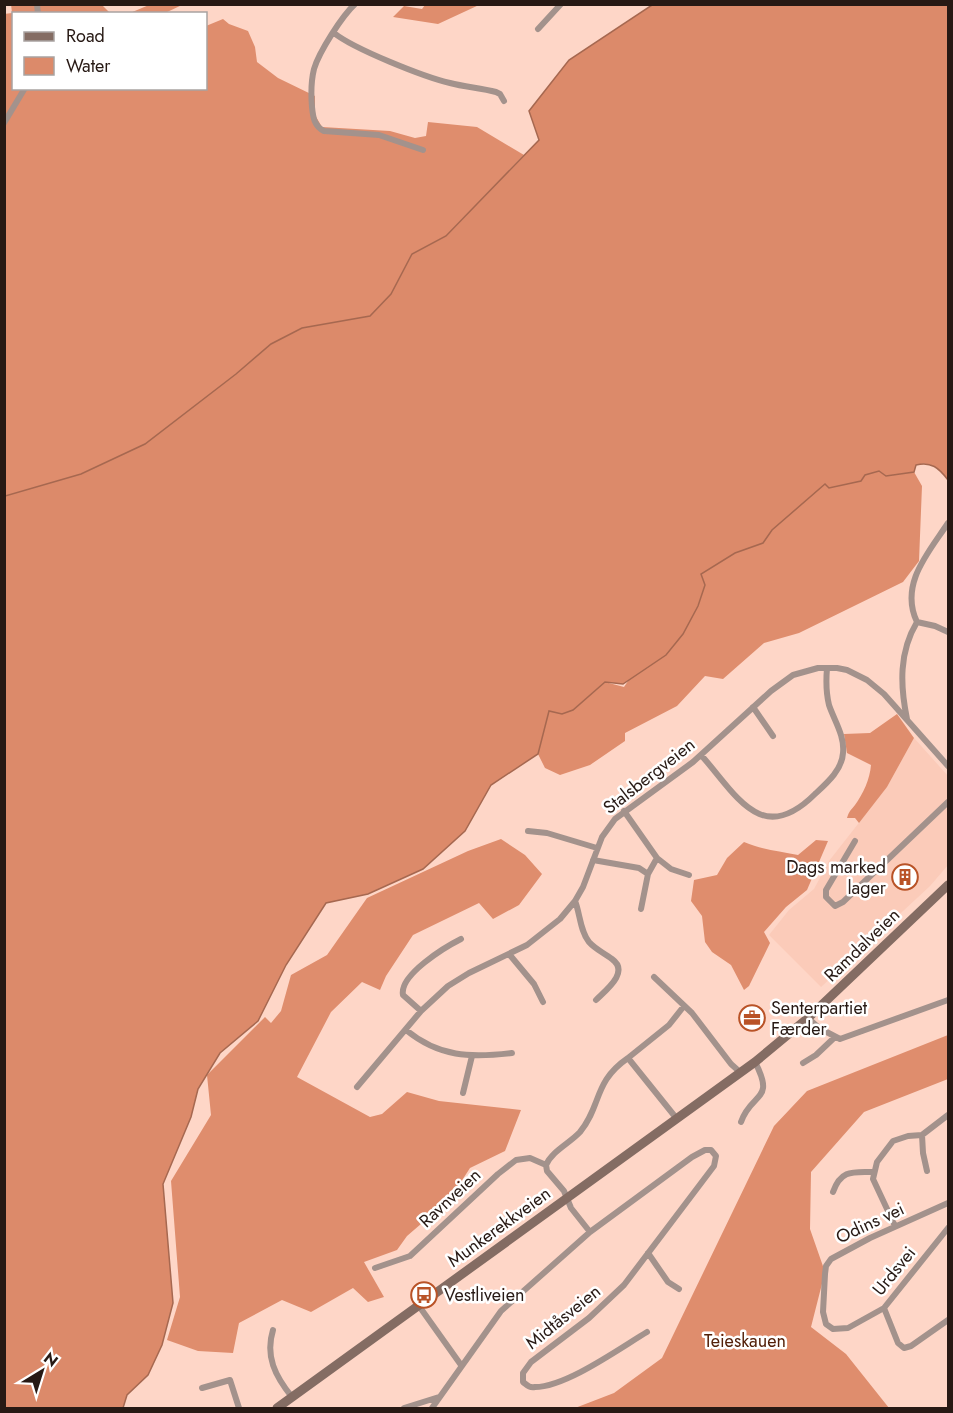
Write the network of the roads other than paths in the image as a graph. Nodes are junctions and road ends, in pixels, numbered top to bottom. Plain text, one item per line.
1 (354, 4) edge
2 (561, 4) edge
3 (538, 29) dead end
4 (334, 33) junction
5 (24, 90) edge
6 (504, 101) dead end
7 (4, 123) edge
8 (423, 150) dead end
9 (948, 523) edge
10 (917, 622) junction
11 (948, 632) edge
12 (827, 668) junction
13 (753, 707) junction
14 (907, 720) junction
15 (773, 736) dead end
16 (701, 754) junction
17 (948, 766) edge
18 (948, 802) edge
19 (624, 811) junction
20 (528, 831) dead end
21 (855, 841) dead end
22 (597, 848) junction
23 (657, 858) junction
24 (593, 860) junction
25 (648, 874) junction
26 (689, 875) dead end
27 (948, 885) edge
28 (575, 901) junction
29 (641, 909) dead end
30 (461, 939) dead end
31 (509, 954) junction
32 (654, 977) dead end
33 (596, 1000) dead end
34 (948, 1000) edge
35 (543, 1002) dead end
36 (684, 1006) junction
37 (422, 1011) junction
38 (808, 1018) junction
39 (405, 1030) junction
40 (835, 1037) junction
41 (512, 1053) dead end
42 (472, 1056) junction
43 (628, 1058) junction
44 (755, 1062) junction
45 (803, 1063) dead end
46 (741, 1073) junction
47 (357, 1087) dead end
48 (464, 1093) dead end
49 (948, 1115) edge
50 (677, 1119) junction
51 (741, 1122) dead end
52 (922, 1135) junction
53 (546, 1165) junction
54 (927, 1171) dead end
55 (874, 1172) junction
56 (833, 1192) dead end
57 (567, 1198) junction
58 (948, 1203) edge
59 (895, 1226) junction
60 (948, 1228) edge
61 (590, 1232) junction
62 (648, 1253) junction
63 (375, 1268) dead end
64 (679, 1289) dead end
65 (419, 1306) junction
66 (884, 1308) junction
67 (948, 1320) edge
68 (857, 1324) joint
69 (273, 1330) dead end
70 (647, 1332) dead end
71 (461, 1365) junction
72 (202, 1388) dead end
73 (292, 1397) junction
74 (439, 1397) junction
75 (239, 1408) edge
76 (277, 1408) edge
77 (404, 1408) edge
78 (432, 1408) edge

1 - 4 street
2 - 3 street
4 - 6 street
4 - 8 street
5 - 7 street
9 - 10 street
10 - 11 street
10 - 14 street
12 - 13 street, Stalsbergveien
12 - 14 street, Stalsbergveien
12 - 16 street
13 - 15 street
13 - 16 street, Stalsbergveien
14 - 17 street, Stalsbergveien
16 - 19 street, Stalsbergveien
18 - 21 street
19 - 22 street, Stalsbergveien
19 - 23 street
20 - 22 street
22 - 24 street, Stalsbergveien
23 - 25 street
23 - 26 street
24 - 25 street
24 - 28 street, Stalsbergveien
25 - 29 street
27 - 38 main road, Ramdalveien
28 - 31 street, Stalsbergveien
28 - 33 street
30 - 37 street
31 - 35 street
31 - 37 street, Stalsbergveien
32 - 36 street
34 - 40 street
36 - 43 street
36 - 46 street
37 - 39 street, Stalsbergveien
38 - 40 street
38 - 44 main road, Ramdalveien
39 - 42 street
39 - 47 street, Stalsbergveien
40 - 45 street
41 - 42 street
42 - 48 street
43 - 50 street
43 - 53 street
44 - 46 main road, Ramdalveien
44 - 51 street
46 - 50 main road, Munkerekkveien
49 - 52 street
50 - 57 main road, Munkerekkveien
52 - 54 street
52 - 55 street
53 - 57 street
53 - 63 street, Ravnveien
55 - 56 street
55 - 59 street
57 - 61 street
57 - 65 main road, Munkerekkveien
58 - 59 street, Odins vei
59 - 68 street, Odins vei
60 - 66 street, Urdsvei
61 - 62 street, Midtåsveien
61 - 71 street
62 - 64 street
62 - 70 street, Midtåsveien
65 - 71 street
65 - 73 main road, Munkerekkveien
66 - 67 street
66 - 68 street, Urdsvei
69 - 73 street
71 - 74 street
72 - 75 street
73 - 76 main road, Munkerekkveien
74 - 77 street
74 - 78 street

